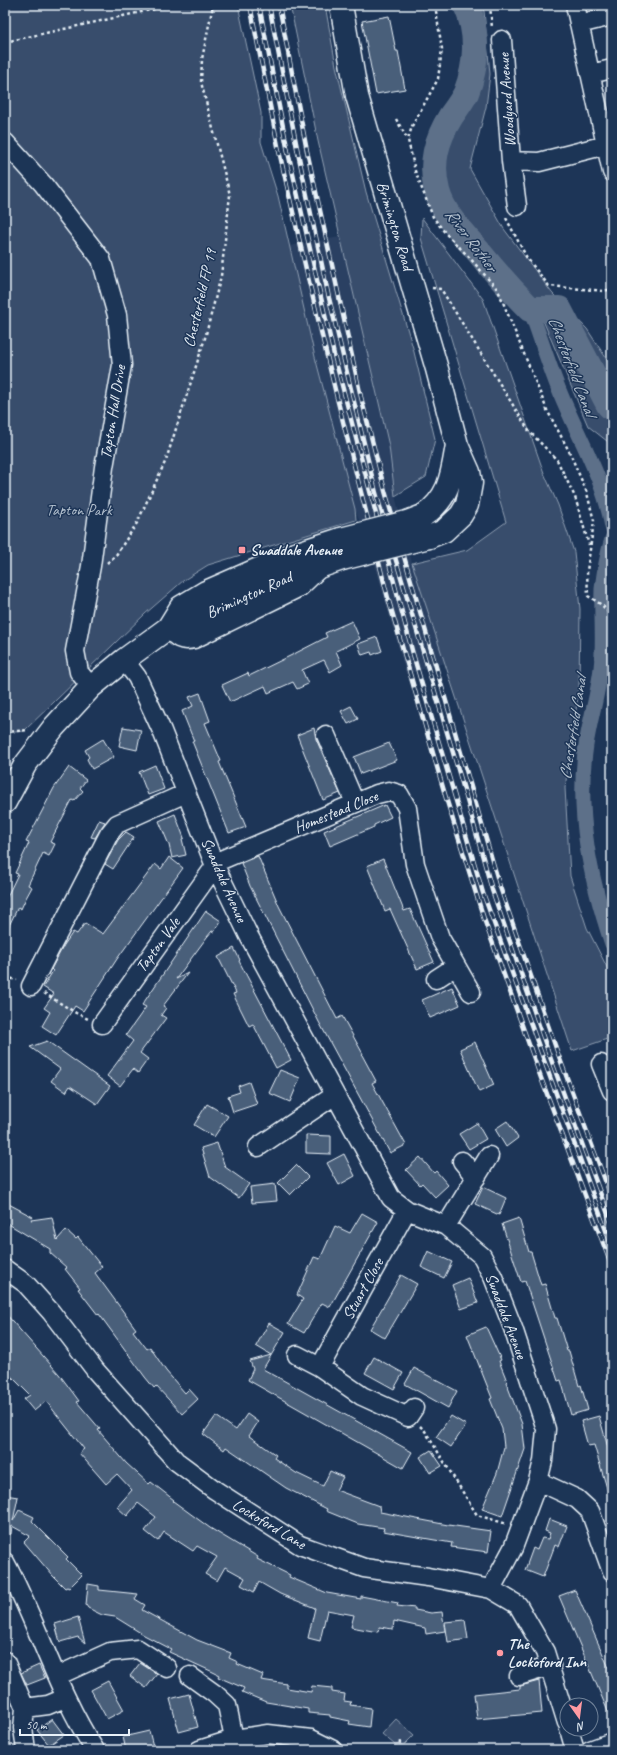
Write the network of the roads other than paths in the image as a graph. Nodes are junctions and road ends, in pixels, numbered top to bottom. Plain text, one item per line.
1 (344, 5) edge
2 (575, 5) edge
3 (612, 16) edge
4 (579, 24) junction
5 (502, 40) dead end
6 (612, 69) edge
7 (590, 74) junction
8 (5, 142) edge
9 (606, 145) junction
10 (511, 161) junction
11 (612, 172) edge
12 (517, 206) dead end
13 (458, 445) junction
14 (335, 554) junction
15 (168, 628) junction
16 (124, 660) junction
17 (91, 687) junction
18 (326, 735) dead end
19 (186, 793) junction
20 (5, 802) edge
21 (355, 803) junction
22 (215, 864) junction
23 (456, 966) junction
24 (436, 979) dead end
25 (32, 986) road end
26 (471, 992) dead end
27 (102, 1024) road end
28 (600, 1064) dead end
29 (612, 1092) edge
30 (335, 1095) junction
31 (258, 1147) dead end
32 (490, 1156) dead end
33 (462, 1161) dead end
34 (476, 1178) junction
35 (407, 1210) junction
36 (446, 1226) junction
37 (5, 1269) edge
38 (297, 1355) dead end
39 (320, 1367) junction
40 (411, 1412) road end
41 (538, 1481) junction
42 (5, 1562) edge
43 (612, 1572) edge
44 (491, 1589) junction
45 (5, 1661) edge
46 (551, 1666) junction
47 (167, 1668) dead end
48 (57, 1676) junction
49 (190, 1676) dead end
50 (519, 1676) dead end
51 (560, 1697) edge
52 (66, 1698) junction
53 (25, 1708) junction
54 (571, 1737) edge
55 (234, 1739) junction
56 (612, 1742) edge
57 (26, 1750) edge
58 (96, 1750) edge
59 (199, 1750) edge
60 (333, 1750) edge
61 (575, 1750) edge
62 (590, 1750) edge

1 - 13 main road, Brimington Road
2 - 4 street
3 - 4 street
4 - 7 street
5 - 10 street, Woodyard Avenue
6 - 7 street
7 - 9 street
8 - 17 street, Tapton Hall Drive
9 - 10 street, Woodyard Avenue
9 - 11 street
10 - 12 street, Woodyard Avenue
13 - 14 main road, Brimington Road, bridge
13 - 14 main road, Brimington Road, bridge
14 - 15 main road, Brimington Road
14 - 15 main road, Brimington Road
15 - 16 main road, Brimington Road
16 - 17 main road, Brimington Road
16 - 19 street, Swaddale Avenue
17 - 20 main road, Brimington Road
18 - 21 street
19 - 22 street, Swaddale Avenue
19 - 25 street
21 - 22 street, Homestead Close
21 - 23 street, Homestead Close
22 - 27 street, Tapton Vale
22 - 30 street, Swaddale Avenue
23 - 24 street
23 - 26 street, Homestead Close
28 - 29 street
30 - 31 street
30 - 35 street, Swaddale Avenue
32 - 34 street
33 - 34 street
34 - 36 street
35 - 36 street, Swaddale Avenue
35 - 39 street, Stuart Close
36 - 41 street, Swaddale Avenue
37 - 44 street, Lockoford Lane
38 - 39 street
39 - 40 street
41 - 43 street
41 - 44 street, Swaddale Avenue
42 - 48 street
44 - 46 street, Lockoford Lane
45 - 53 street
46 - 50 street
46 - 51 street, Lockoford Lane
47 - 48 street
48 - 52 street
49 - 55 street
52 - 53 street
52 - 58 street
53 - 57 street
54 - 61 street
55 - 59 street
55 - 60 street
56 - 62 street

